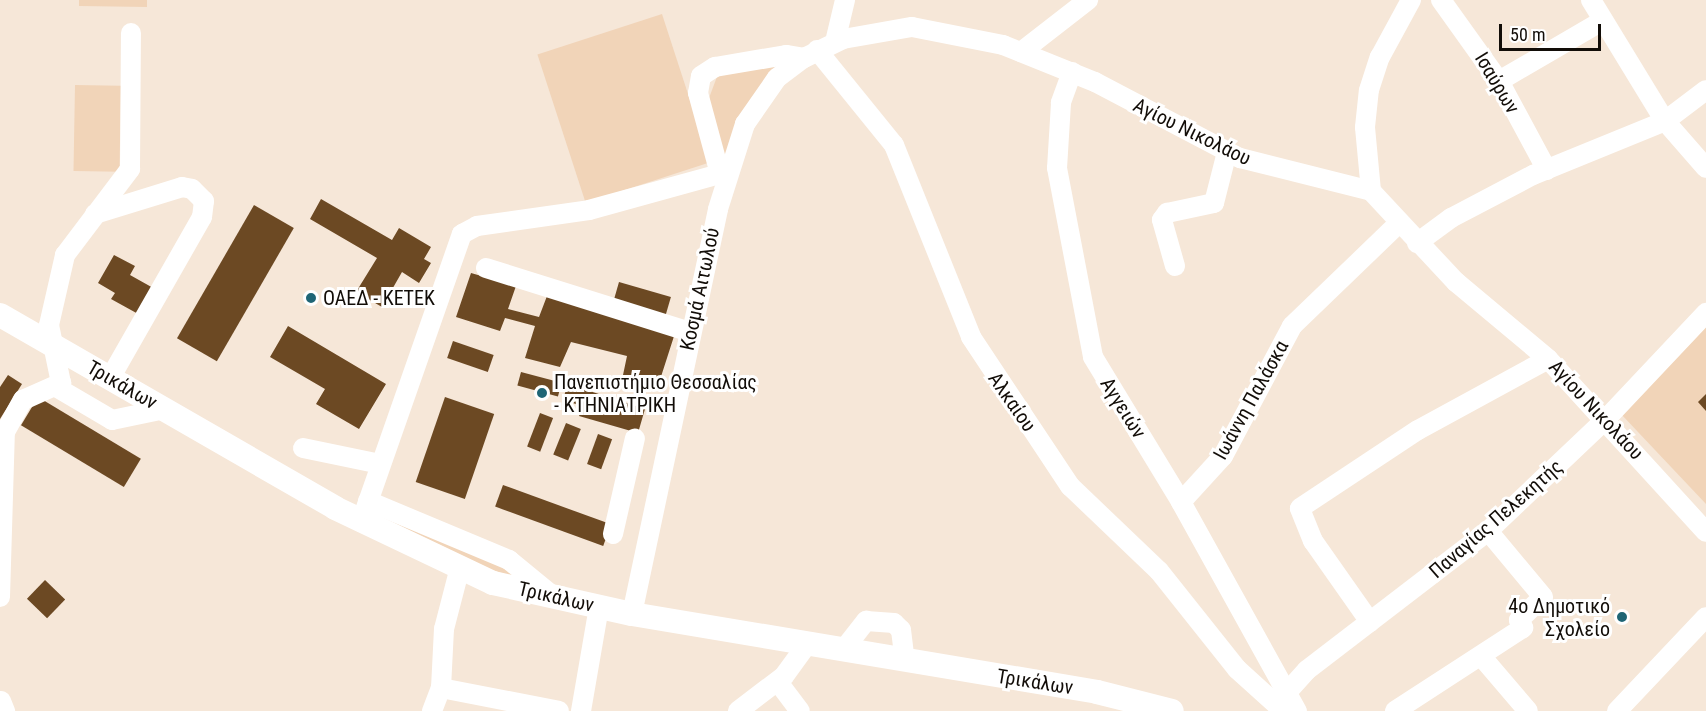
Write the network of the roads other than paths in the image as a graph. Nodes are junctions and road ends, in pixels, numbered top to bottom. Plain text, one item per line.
1 (845, 0) edge
2 (1088, 0) edge
3 (1411, 0) edge
4 (1442, 0) edge
5 (1591, 0) edge
6 (1602, 21) junction
7 (130, 33) dead end
8 (835, 42) junction
9 (1021, 52) junction
10 (811, 54) junction
11 (1072, 72) junction
12 (1498, 81) junction
13 (1706, 90) edge
14 (1665, 121) junction
15 (1227, 152) junction
16 (1706, 168) edge
17 (1547, 170) junction
18 (723, 175) junction
19 (1371, 191) junction
20 (89, 216) junction
21 (1398, 224) junction
22 (1417, 243) junction
23 (1175, 266) dead end
24 (486, 268) dead end
25 (1706, 313) edge
26 (0, 315) edge
27 (690, 332) junction
28 (52, 344) junction
29 (1548, 358) junction
30 (110, 378) junction
31 (56, 387) junction
32 (165, 409) junction
33 (1606, 419) junction
34 (635, 438) dead end
35 (303, 448) dead end
36 (380, 464) junction
37 (1181, 502) junction
38 (620, 508) junction
39 (364, 512) junction
40 (652, 515) junction
41 (1705, 529) edge
42 (1488, 531) junction
43 (613, 534) dead end
44 (459, 571) junction
45 (0, 597) edge
46 (554, 597) junction
47 (599, 607) junction
48 (632, 614) junction
49 (1706, 617) edge
50 (1370, 622) junction
51 (808, 644) junction
52 (844, 649) junction
53 (1480, 656) junction
54 (905, 661) junction
55 (778, 682) junction
56 (441, 688) junction
57 (1284, 705) edge
58 (433, 710) edge
59 (550, 710) edge
60 (581, 711) edge
61 (738, 711) edge
62 (800, 711) edge
63 (1172, 711) edge
64 (1395, 711) edge
65 (1528, 711) edge
66 (1617, 711) edge

1 - 8 street
2 - 9 street
3 - 19 street
4 - 12 street, Ισαύρων
5 - 6 street
6 - 12 street
6 - 14 street
7 - 20 street
8 - 9 street, Αγίου Νικολάου
8 - 10 street, Αγίου Νικολάου
9 - 11 street, Αγίου Νικολάου
10 - 18 street, Αγίου Νικολάου
10 - 18 street
10 - 57 street, Αλκαίου
11 - 15 street, Αγίου Νικολάου
11 - 37 street, Αγγειών
12 - 17 street, Ισαύρων
13 - 14 street
14 - 16 street
14 - 17 street
15 - 19 street, Αγίου Νικολάου
15 - 23 street
17 - 22 street
18 - 27 street, Κοσμά Αιτωλού
18 - 36 street
19 - 21 street, Αγίου Νικολάου
20 - 28 street
20 - 30 street
21 - 22 street, Αγίου Νικολάου
21 - 37 street, Ιωάννη Παλάσκα
22 - 29 street, Αγίου Νικολάου
24 - 27 street
25 - 33 street, Παναγίας Πελεκητής
26 - 28 main road, Τρικάλων
27 - 40 street, Κοσμά Αιτωλού
28 - 30 main road, Τρικάλων
28 - 31 street
29 - 33 street, Αγίου Νικολάου
29 - 50 street
30 - 32 main road, Τρικάλων
31 - 32 street
31 - 45 street
32 - 39 main road, Τρικάλων
33 - 41 street, Αγίου Νικολάου
33 - 42 street, Παναγίας Πελεκητής
34 - 38 street
35 - 36 street
36 - 39 street
37 - 57 street, Αγγειών
38 - 40 street
38 - 43 street
39 - 44 main road, Τρικάλων
39 - 46 street
40 - 48 street, Κοσμά Αιτωλού
42 - 50 street, Παναγίας Πελεκητής
42 - 53 street
44 - 46 main road, Τρικάλων
44 - 56 street
46 - 47 main road, Τρικάλων
47 - 48 main road, Τρικάλων
47 - 60 street
48 - 51 main road, Τρικάλων
49 - 66 street
50 - 57 street, Παναγίας Πελεκητής
51 - 52 main road, Τρικάλων
51 - 55 street
52 - 54 main road, Τρικάλων
52 - 54 street
53 - 64 street
53 - 65 street
54 - 63 main road, Τρικάλων
55 - 61 street
55 - 62 street
56 - 58 street
56 - 59 street

